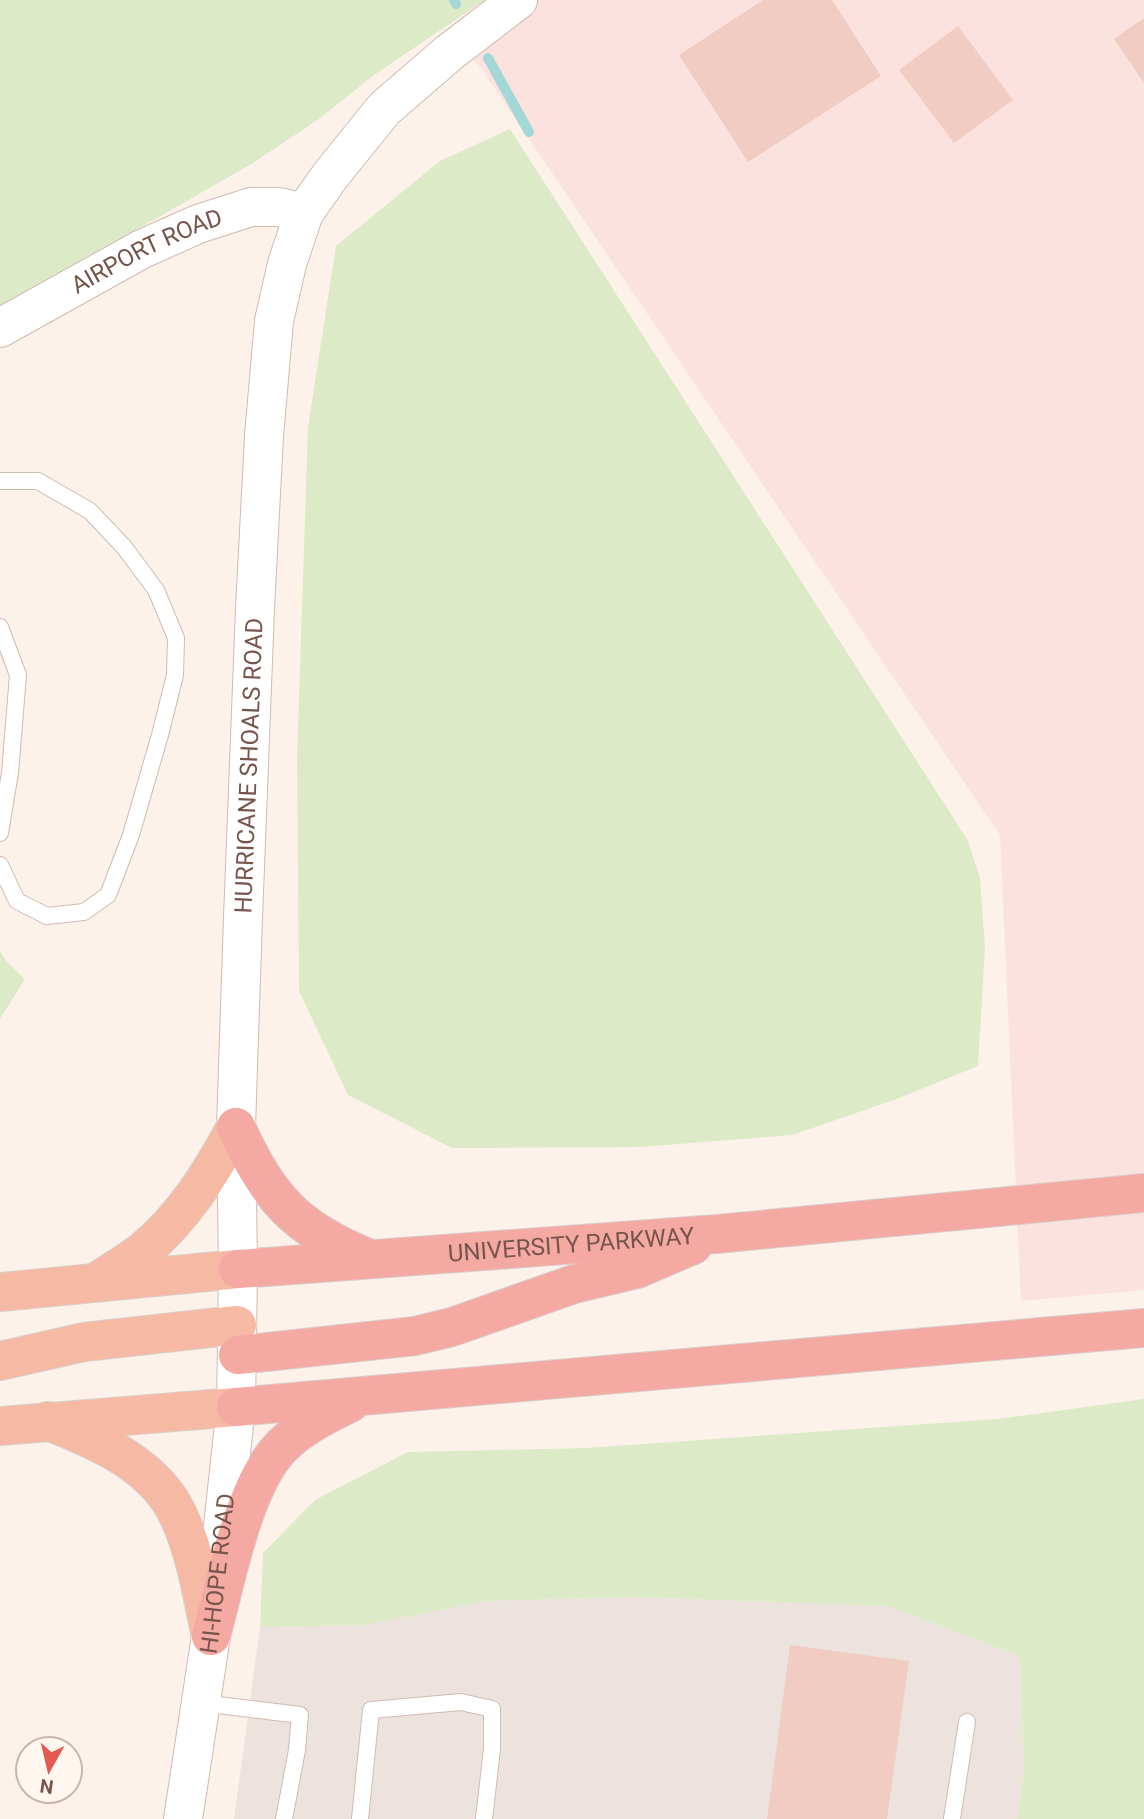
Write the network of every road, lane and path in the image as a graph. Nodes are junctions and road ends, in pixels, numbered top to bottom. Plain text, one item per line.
1 (519, 0) edge
2 (304, 213) junction
3 (0, 328) edge
4 (0, 481) edge
5 (0, 627) edge
6 (0, 833) edge
7 (0, 866) edge
8 (236, 1127) junction
9 (1144, 1193) edge
10 (717, 1234) junction
11 (370, 1259) junction
12 (238, 1269) junction
13 (93, 1284) junction
14 (0, 1292) edge
15 (1144, 1328) edge
16 (238, 1340) junction
17 (0, 1361) edge
18 (365, 1396) junction
19 (236, 1407) junction
20 (48, 1421) junction
21 (0, 1426) edge
22 (211, 1636) junction
23 (201, 1703) junction
24 (967, 1723) dead end
25 (183, 1819) edge
26 (284, 1819) edge
27 (360, 1819) edge
28 (484, 1819) edge
29 (952, 1819) edge

1 - 2 street, HURRICANE SHOALS ROAD
2 - 3 street, AIRPORT ROAD
2 - 8 street, HURRICANE SHOALS ROAD
4 - 7 lane
5 - 6 lane
8 - 11 highway
8 - 12 street, HURRICANE SHOALS ROAD
8 - 13 highway
9 - 10 highway, UNIVERSITY PARKWAY
10 - 11 highway, UNIVERSITY PARKWAY
10 - 16 highway
11 - 12 highway, UNIVERSITY PARKWAY
12 - 13 highway, UNIVERSITY PARKWAY
12 - 16 street, HURRICANE SHOALS ROAD
13 - 14 highway, UNIVERSITY PARKWAY
15 - 18 highway
16 - 17 highway
16 - 19 street, HI-HOPE ROAD
18 - 19 highway
18 - 22 highway
19 - 20 highway
19 - 22 street, HI-HOPE ROAD
20 - 21 highway
20 - 22 highway
22 - 23 street, HI-HOPE ROAD
23 - 25 street, HI-HOPE ROAD
23 - 26 lane
24 - 29 lane
27 - 28 lane

